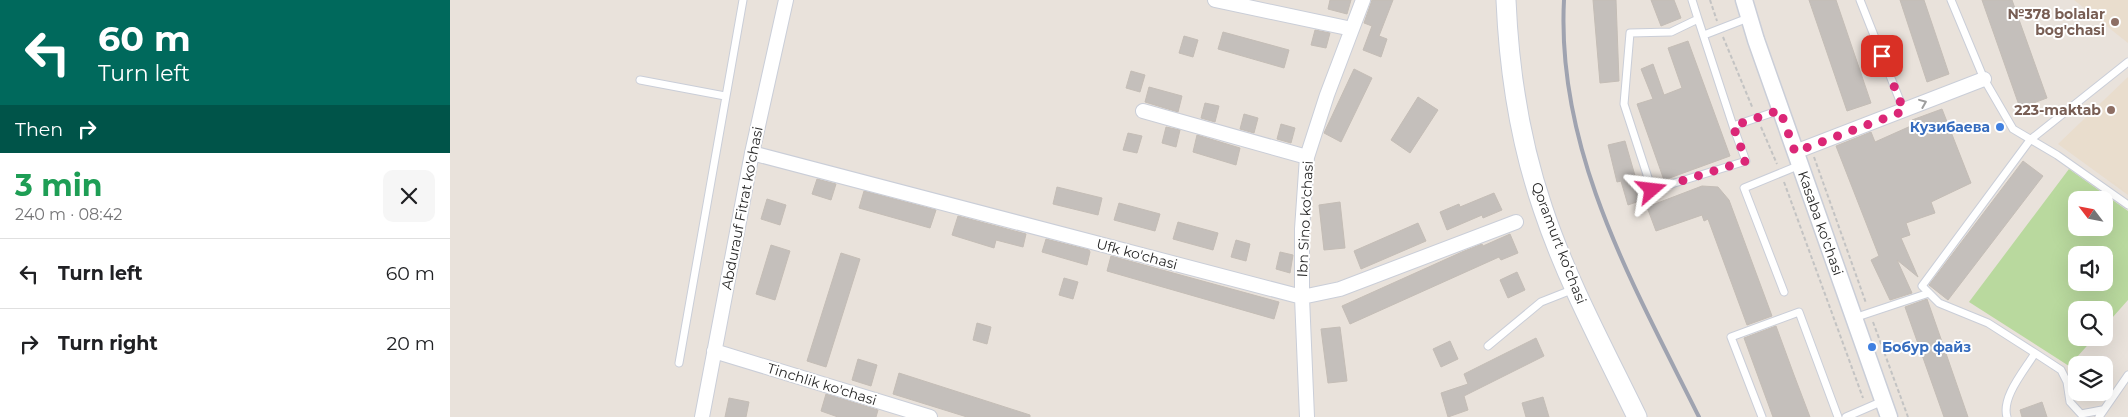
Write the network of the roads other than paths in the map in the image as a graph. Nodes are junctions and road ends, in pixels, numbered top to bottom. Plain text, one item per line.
1 (743, 0) edge
2 (786, 0) edge
3 (1215, 0) edge
4 (1364, 0) edge
5 (1506, 0) edge
6 (1512, 0) edge
7 (1692, 0) edge
8 (1744, 0) edge
9 (1860, 0) edge
10 (1951, 0) edge
11 (1748, 18) junction
12 (1698, 19) junction
13 (1352, 29) junction
14 (1704, 35) junction
15 (2128, 62) edge
16 (1984, 79) junction
17 (640, 80) dead end
18 (725, 96) junction
19 (1780, 110) junction
20 (1143, 111) dead end
21 (1904, 111) junction
22 (1733, 126) junction
23 (2030, 140) junction
24 (752, 153) junction
25 (1802, 154) junction
26 (1308, 157) junction
27 (2128, 205) edge
28 (1516, 222) dead end
29 (1575, 289) junction
30 (1784, 292) dead end
31 (1929, 293) junction
32 (1302, 297) junction
33 (1862, 315) junction
34 (1488, 346) dead end
35 (714, 351) junction
36 (2035, 353) junction
37 (679, 363) dead end
38 (2128, 375) edge
39 (1884, 401) junction
40 (2100, 414) edge
41 (702, 417) edge
42 (930, 417) edge
43 (1307, 417) edge
44 (1637, 417) edge
45 (1643, 417) edge
46 (1762, 417) edge
47 (1838, 417) edge
48 (1846, 417) edge
49 (1890, 417) edge
50 (2007, 417) edge

1 - 18 lane
2 - 24 street, Abdurauf Fitrat ko'chasi
3 - 13 street
4 - 13 street, Ibn Sino ko'chasi
5 - 29 main road, Qoramurt koʻchasi
6 - 45 main road, Qoramurt koʻchasi
7 - 12 lane
8 - 11 street, Kasaba ko'chasi
9 - 21 lane
10 - 16 lane
11 - 14 lane
11 - 19 street, Kasaba ko'chasi
12 - 14 lane
12 - 22 lane
13 - 26 street, Ibn Sino ko'chasi
14 - 22 lane
15 - 23 lane
21 -> 16 street
16 - 23 lane
17 - 18 lane
18 - 37 lane
19 - 22 lane
19 - 25 street, Kasaba ko'chasi
20 - 26 street
21 - 25 street
23 - 27 lane
23 - 31 lane
24 - 32 street, Ufk ko'chasi
24 - 35 street, Abdurauf Fitrat ko'chasi
25 - 30 lane
25 - 33 street, Kasaba ko'chasi
26 - 32 street, Ibn Sino ko'chasi
28 - 32 street, Ufk ko'chasi
29 - 34 lane
29 - 44 main road, Qoramurt koʻchasi
31 - 33 lane
31 - 36 lane
32 - 43 street, Ibn Sino ko'chasi
33 - 39 street, Kasaba ko'chasi
35 - 41 street, Abdurauf Fitrat ko'chasi
35 - 42 street, Tinchlik ko'chasi
36 - 40 lane
36 - 50 lane
38 - 40 lane
39 - 48 lane
39 - 49 street, Kasaba ko'chasi
46 - 47 lane

